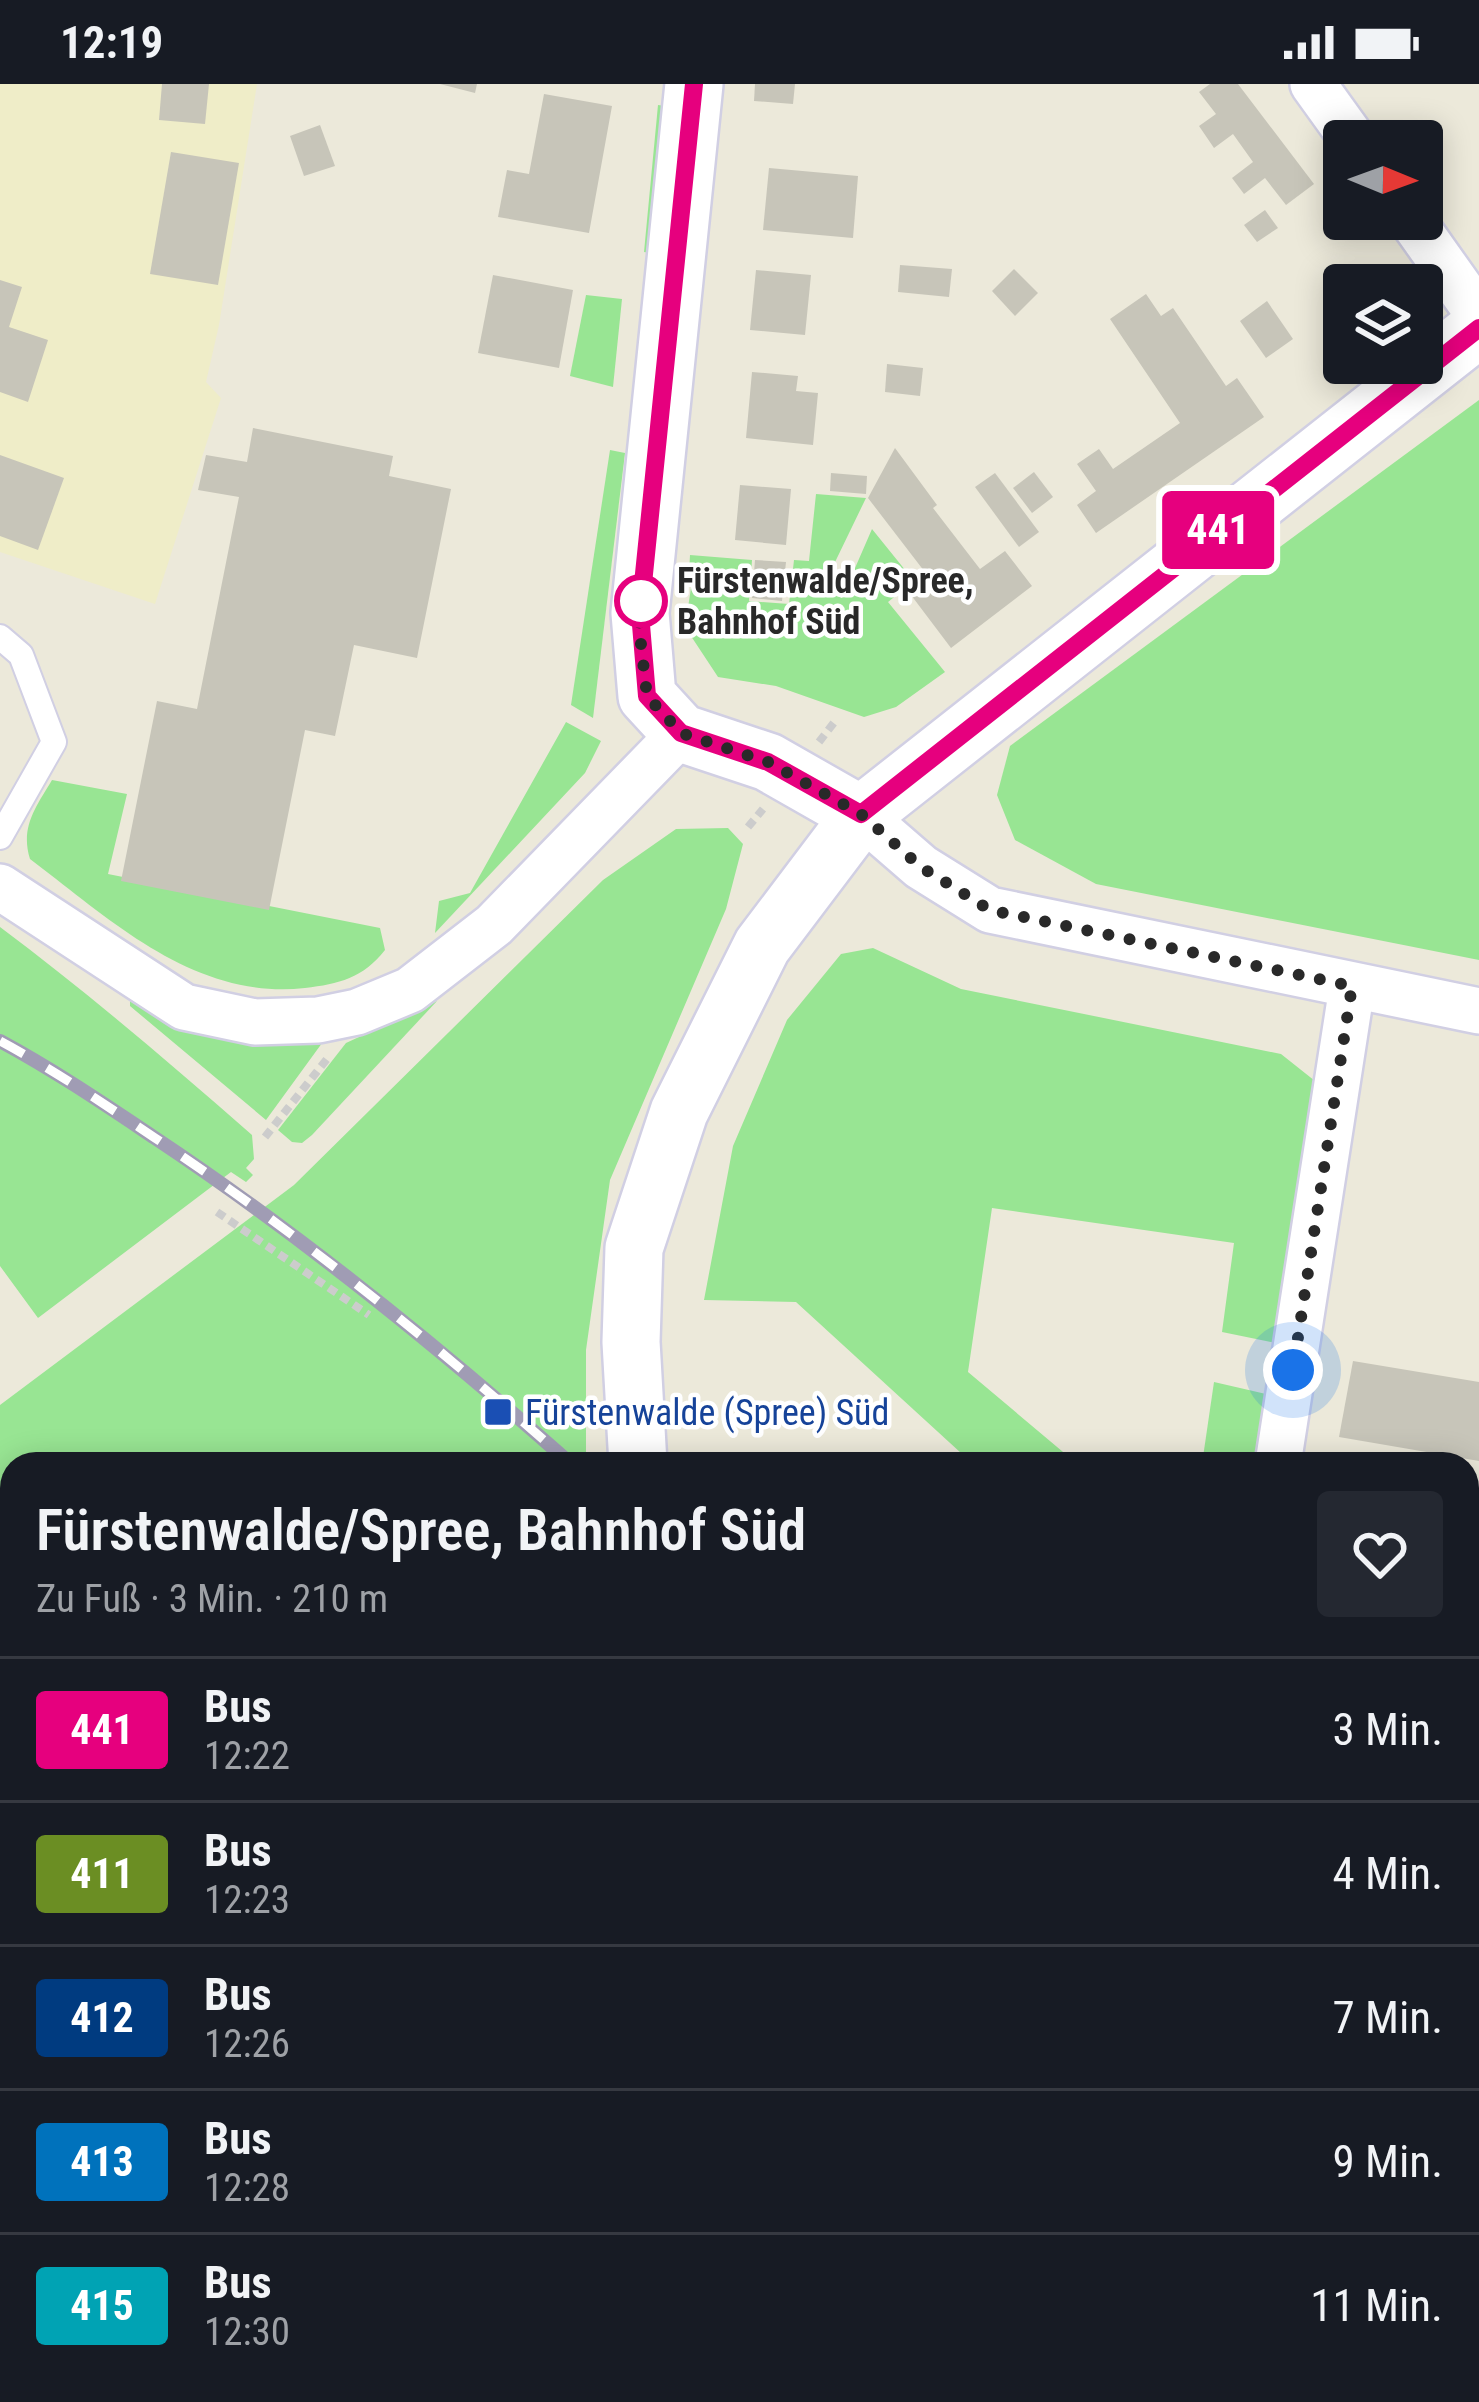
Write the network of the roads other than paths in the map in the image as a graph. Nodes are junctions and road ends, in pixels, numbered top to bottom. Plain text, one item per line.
1 (694, 84) edge
2 (1313, 84) edge
3 (1339, 120) edge
4 (1426, 240) edge
5 (1479, 315) edge
6 (1479, 328) edge
7 (0, 638) edge
8 (681, 733) junction
9 (861, 814) junction
10 (0, 837) edge
11 (0, 887) edge
12 (1352, 986) junction
13 (1479, 1011) edge
14 (637, 1452) edge
15 (1281, 1452) edge

1 - 8 street
2 - 3 street
4 - 5 street
6 - 9 street
7 - 10 lane
8 - 9 street
8 - 11 street
9 - 12 street
9 - 14 street
12 - 13 street
12 - 15 street

